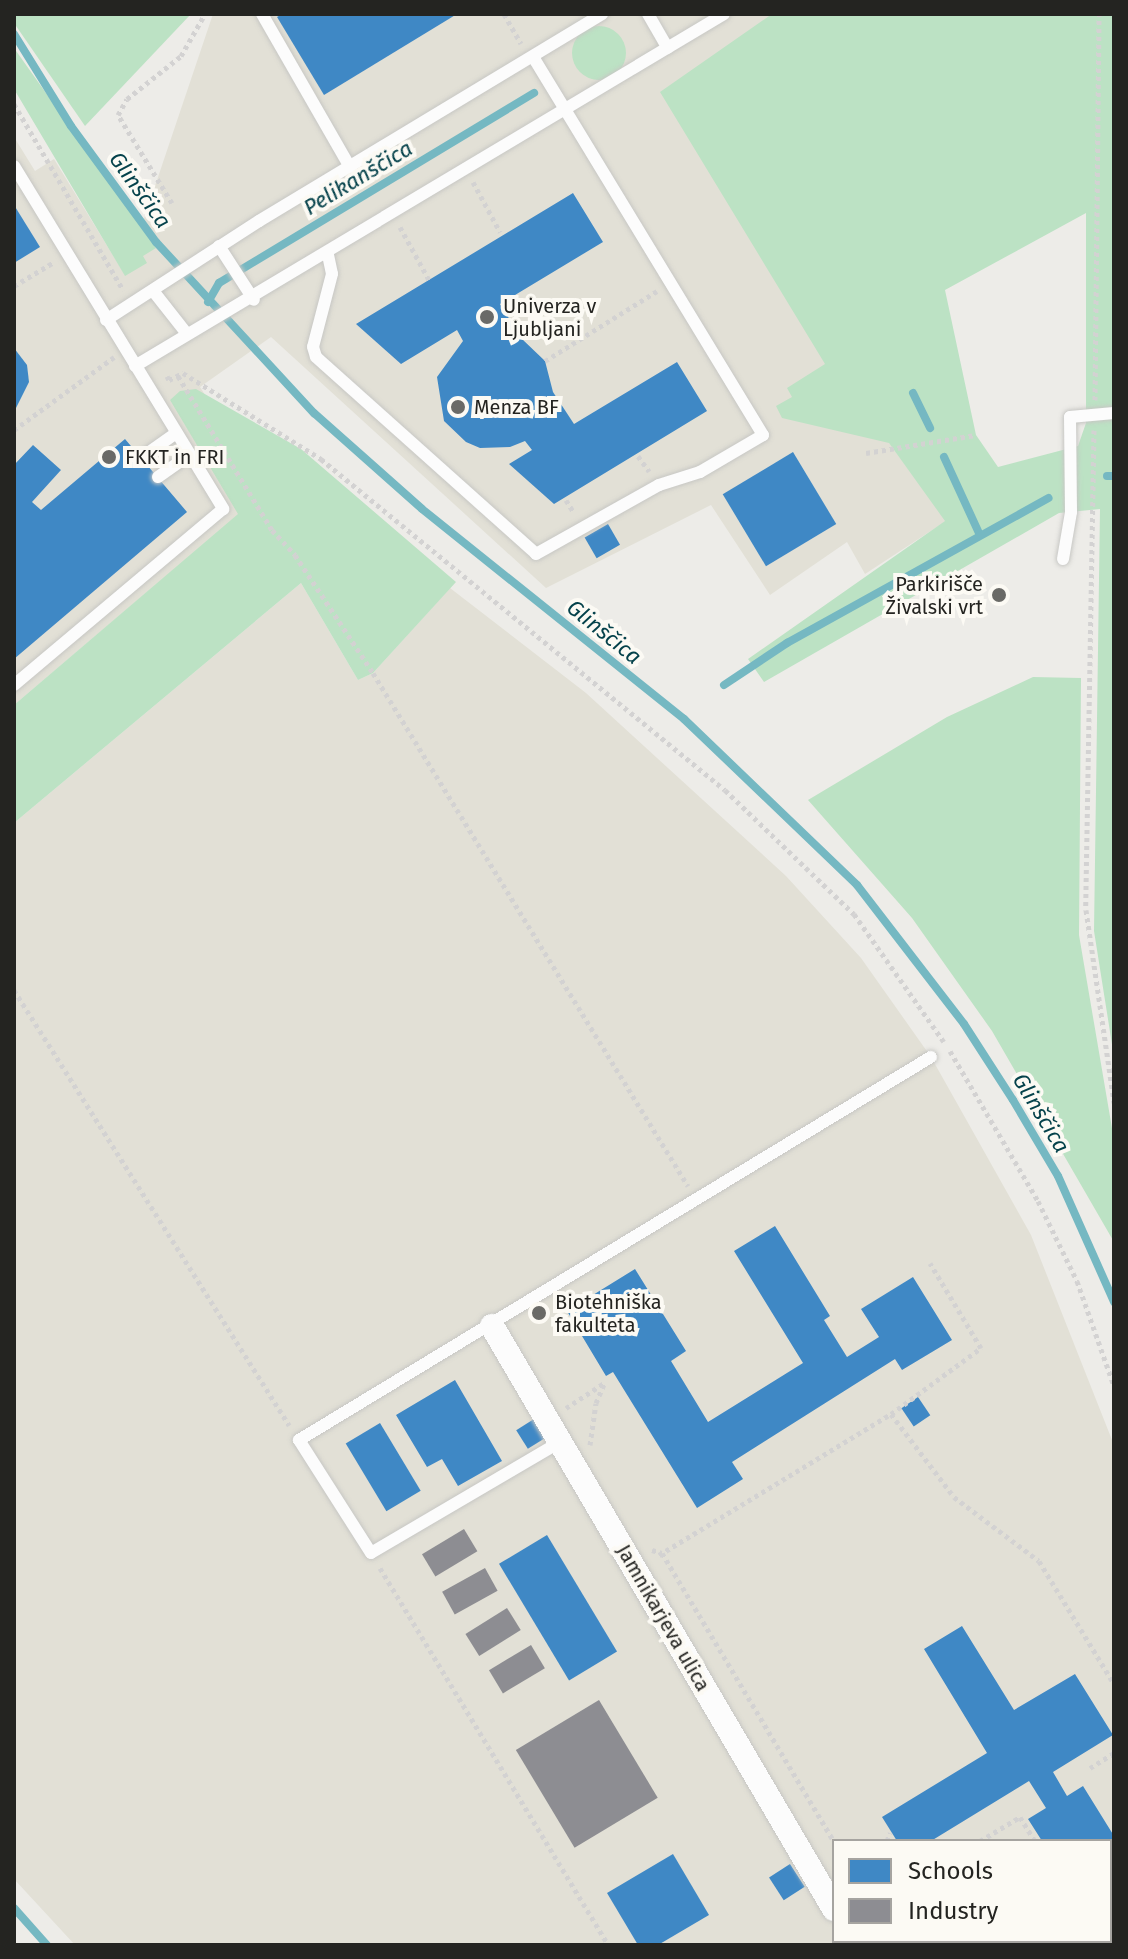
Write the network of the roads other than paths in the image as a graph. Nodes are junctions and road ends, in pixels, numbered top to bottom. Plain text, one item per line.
1 (262, 14) edge
2 (602, 14) edge
3 (648, 14) edge
4 (724, 14) edge
5 (668, 48) junction
6 (533, 57) junction
7 (566, 110) junction
8 (14, 166) edge
9 (350, 167) junction
10 (219, 246) junction
11 (328, 255) junction
12 (154, 292) junction
13 (254, 300) junction
14 (106, 320) junction
15 (187, 334) junction
16 (135, 366) junction
17 (1114, 413) edge
18 (176, 433) junction
19 (189, 455) junction
20 (141, 458) dead end
21 (158, 477) dead end
22 (1063, 559) dead end
23 (14, 685) edge
24 (931, 1057) dead end
25 (492, 1326) junction
26 (560, 1442) junction
27 (832, 1906) edge

1 - 9 lane
2 - 6 lane
3 - 5 lane
4 - 5 lane
5 - 7 lane
6 - 7 lane
6 - 9 lane
7 - 11 lane
7 - 11 lane
8 - 14 lane
9 - 10 lane
10 - 12 lane
10 - 13 lane
11 - 13 lane
12 - 14 lane
12 - 15 lane
13 - 15 lane
14 - 16 lane
15 - 16 lane
16 - 18 lane
17 - 22 lane
18 - 19 lane
18 - 20 lane
19 - 21 lane
19 - 23 lane
24 - 25 lane
25 - 26 street, Jamnikarjeva ulica
25 - 26 lane
26 - 27 street, Jamnikarjeva ulica

